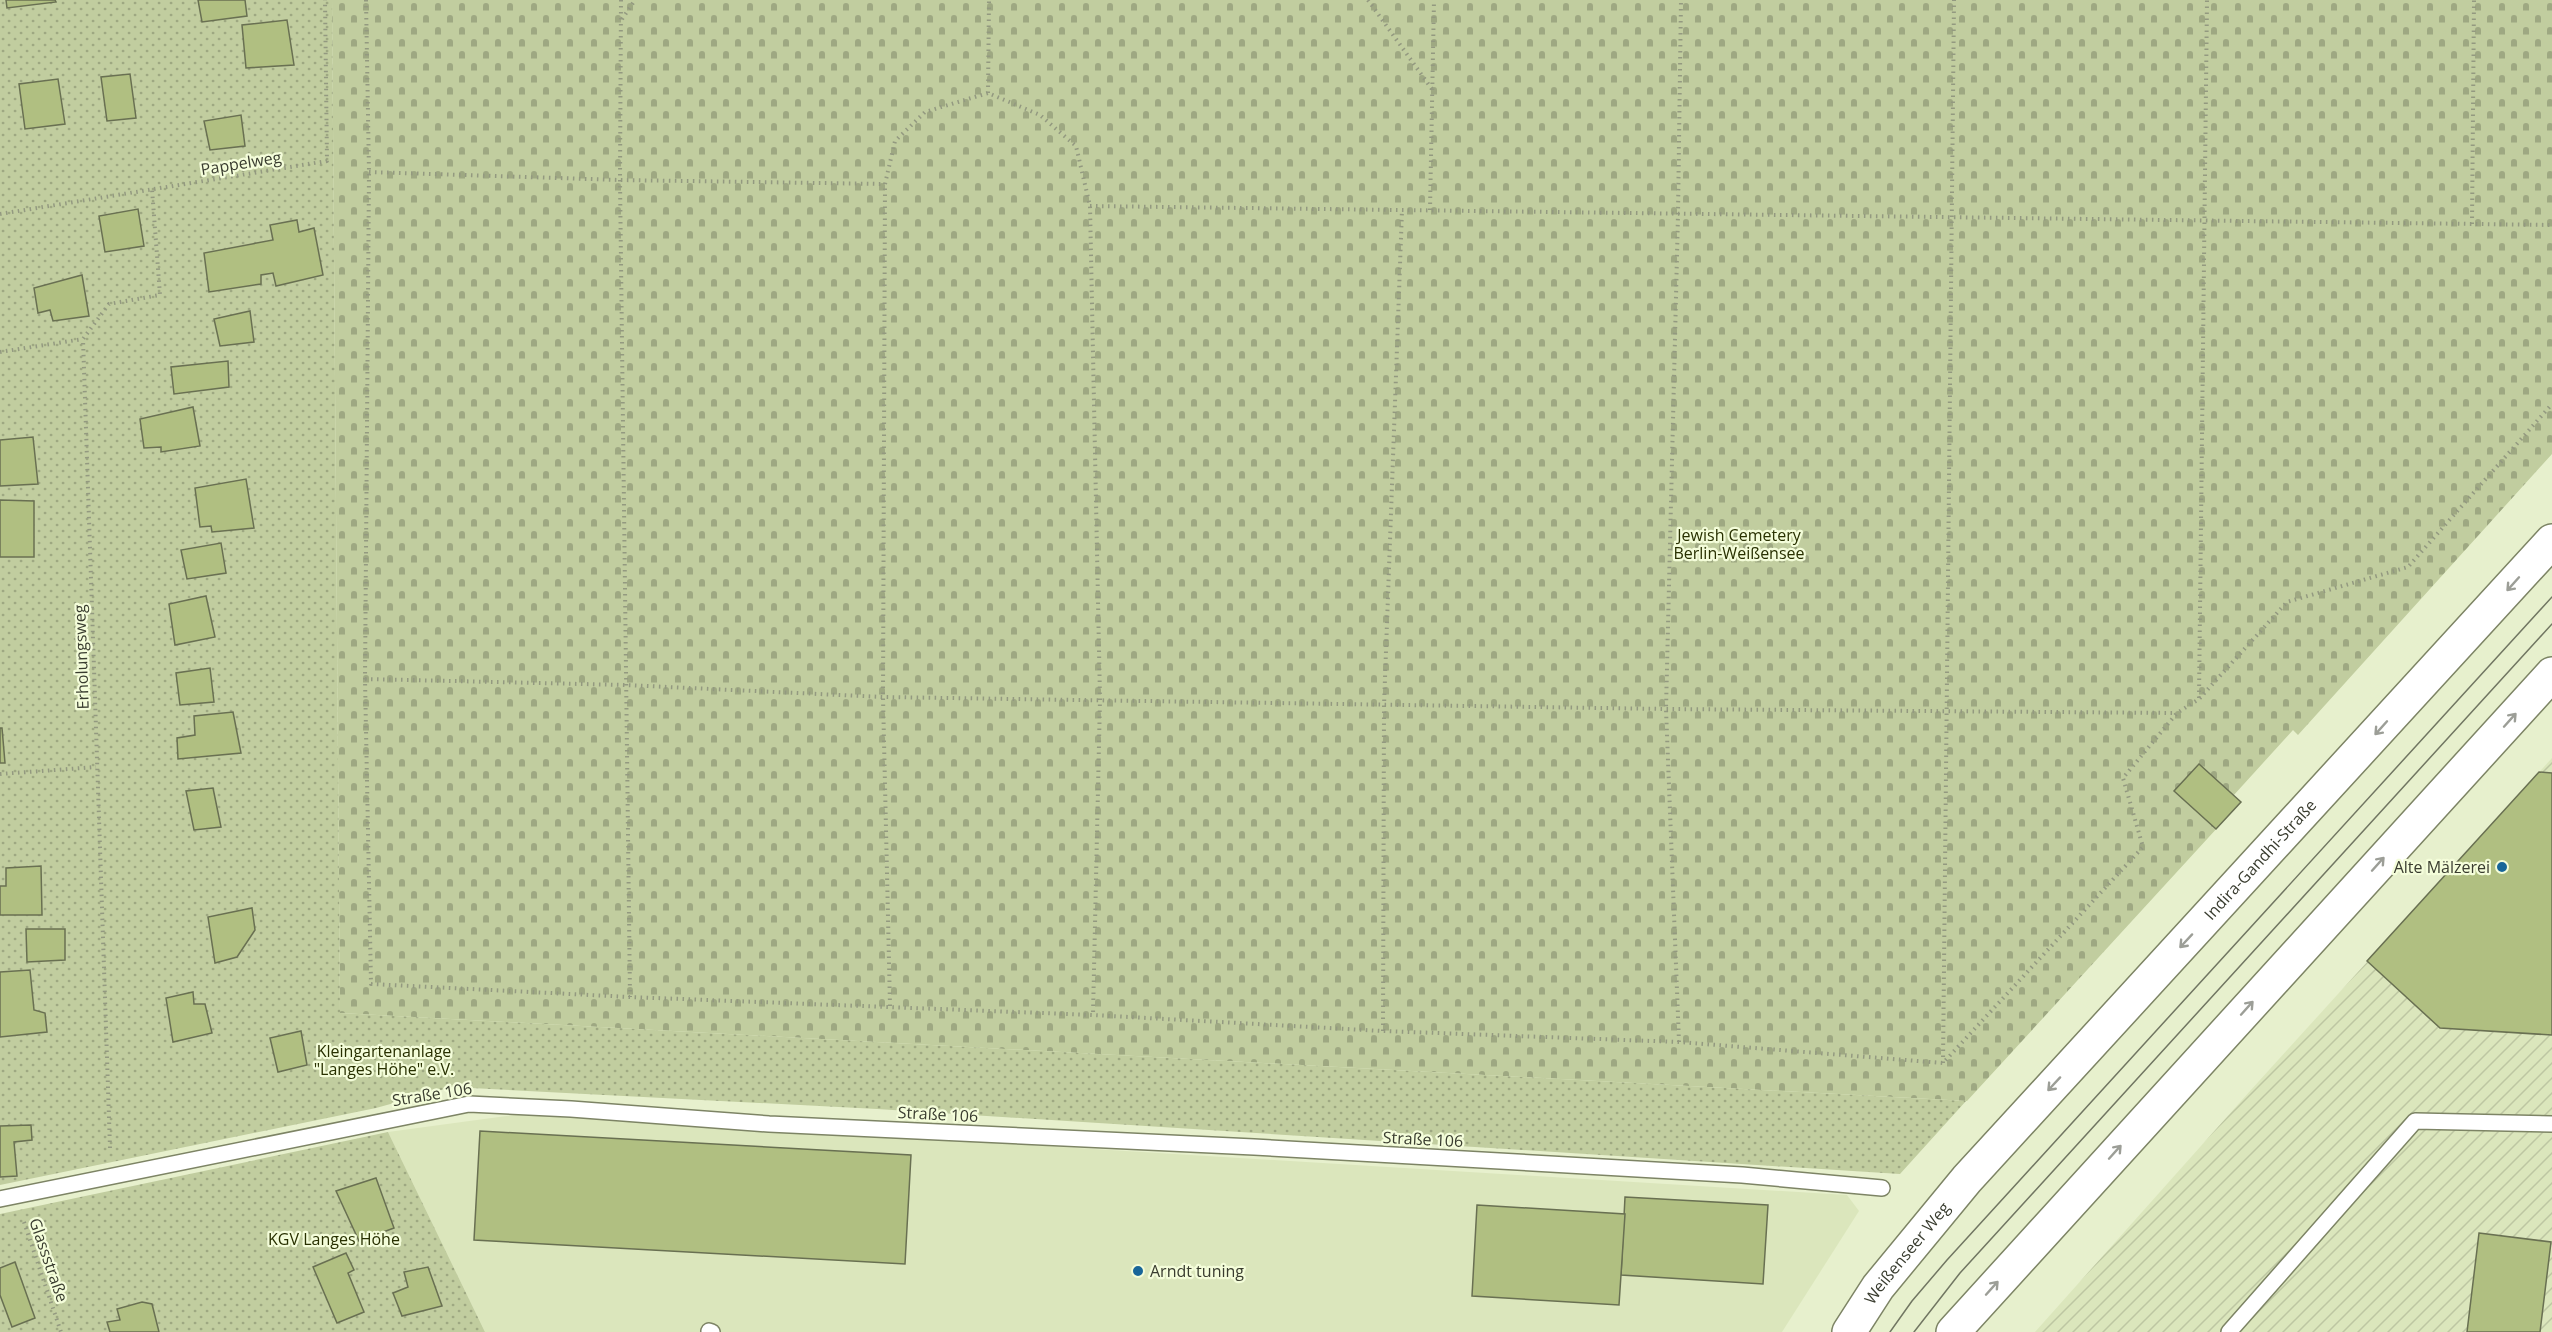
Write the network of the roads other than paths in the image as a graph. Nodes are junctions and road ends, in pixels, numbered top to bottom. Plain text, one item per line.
1 (2552, 541) edge
2 (2552, 674) edge
3 (2552, 1124) edge
4 (1967, 1179) joint
5 (1882, 1188) dead end
6 (7, 1197) edge
7 (1850, 1332) edge
8 (1953, 1332) edge
9 (2229, 1332) edge

1 -> 4 main road, Indira-Gandhi-Straße
8 -> 2 main road
3 - 9 lane
4 - 7 main road, Weißenseer Weg
5 - 6 lane, Straße 106

